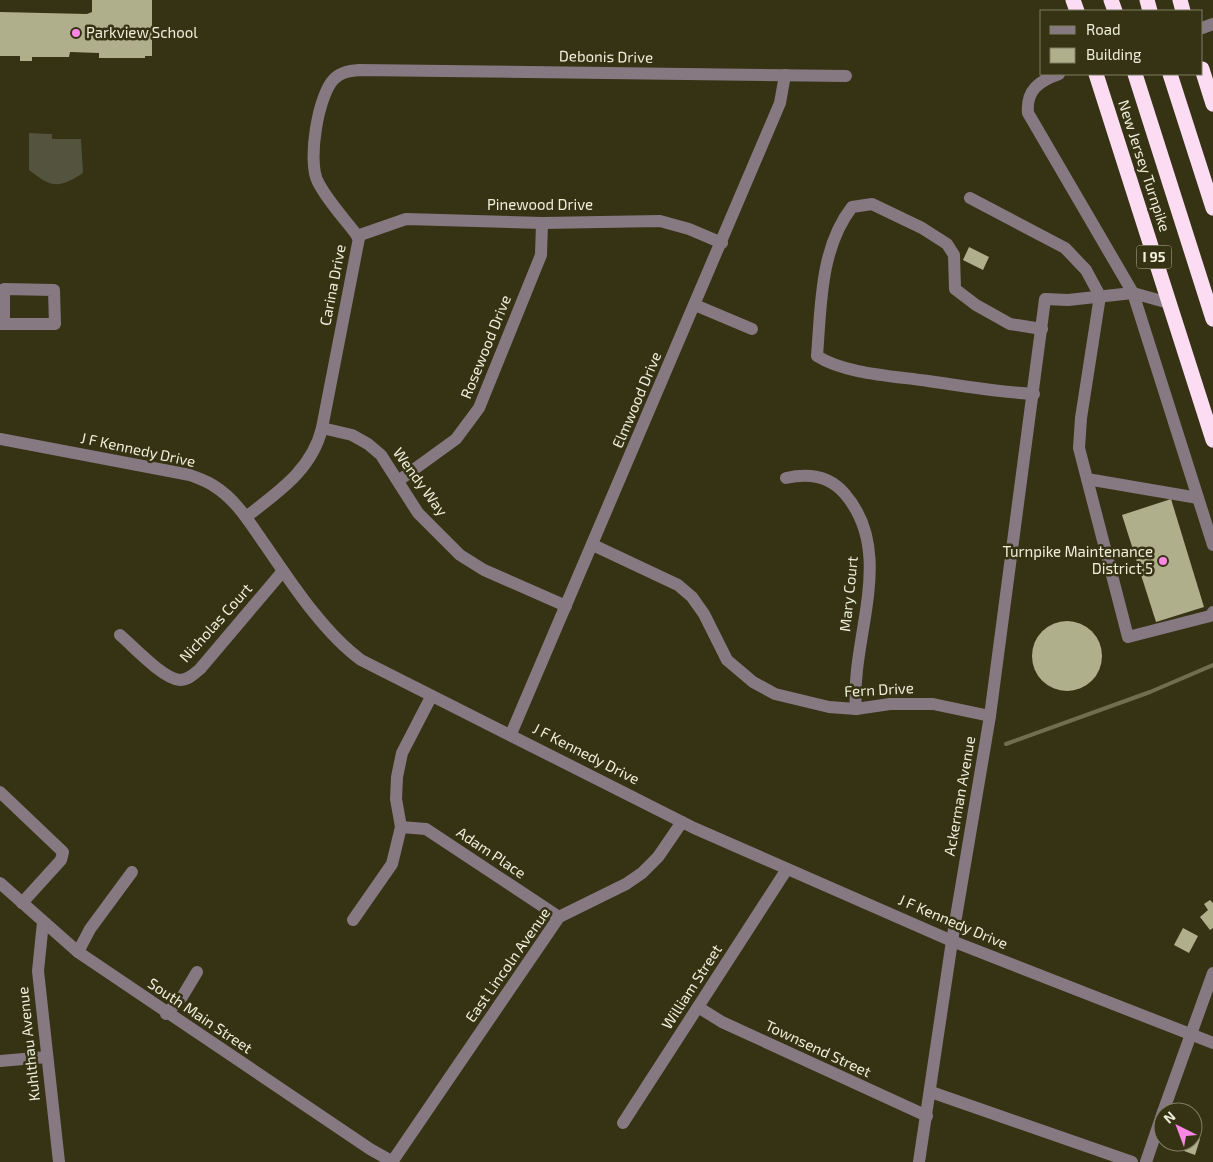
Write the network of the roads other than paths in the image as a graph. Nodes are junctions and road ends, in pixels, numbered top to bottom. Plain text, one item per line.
1 (366, 70) joint
2 (1203, 72) edge
3 (785, 75) junction
4 (1057, 75) edge
5 (1096, 75) edge
6 (1135, 75) edge
7 (1170, 75) edge
8 (846, 76) dead end
9 (1213, 104) edge
10 (970, 198) dead end
11 (1213, 208) edge
12 (542, 223) junction
13 (357, 236) junction
14 (722, 243) junction
15 (1133, 293) junction
16 (1100, 296) junction
17 (1169, 303) junction
18 (695, 305) junction
19 (1213, 319) edge
20 (2, 324) edge
21 (752, 329) dead end
22 (1042, 329) junction
23 (1034, 394) junction
24 (322, 428) junction
25 (0, 439) edge
26 (1213, 440) edge
27 (786, 478) dead end
28 (1087, 480) junction
29 (398, 481) junction
30 (1198, 498) junction
31 (246, 517) junction
32 (593, 545) junction
33 (1213, 545) edge
34 (283, 571) junction
35 (566, 606) junction
36 (1213, 612) edge
37 (120, 634) dead end
38 (431, 697) junction
39 (856, 709) junction
40 (990, 716) junction
41 (511, 734) junction
42 (0, 792) edge
43 (682, 822) junction
44 (401, 827) junction
45 (787, 869) junction
46 (132, 872) dead end
47 (0, 884) edge
48 (22, 903) junction
49 (559, 917) junction
50 (353, 920) dead end
51 (43, 922) junction
52 (952, 940) junction
53 (78, 952) junction
54 (197, 972) dead end
55 (1213, 973) edge
56 (698, 1007) junction
57 (166, 1014) junction
58 (1190, 1034) junction
59 (1213, 1043) edge
60 (47, 1057) junction
61 (0, 1062) edge
62 (931, 1092) junction
63 (1166, 1102) edge
64 (926, 1116) junction
65 (624, 1123) dead end
66 (1153, 1141) edge
67 (59, 1162) edge
68 (393, 1162) edge
69 (919, 1162) edge
70 (1132, 1162) edge
71 (1146, 1162) edge

1 - 3 street, Debonis Drive
1 - 13 street, Carina Drive
2 - 9 highway
3 - 8 street, Debonis Drive
3 - 14 street, Elmwood Drive
4 - 15 street
5 - 17 highway, New Jersey Turnpike / I 95
6 - 19 highway, New Jersey Turnpike / I 95
7 - 11 highway
10 - 16 street
12 - 13 street, Pinewood Drive
12 - 14 street, Pinewood Drive
12 - 29 street, Rosewood Drive
13 - 24 street, Carina Drive
14 - 18 street, Elmwood Drive
15 - 16 street
15 - 17 street
15 - 30 street
16 - 22 street, Ackerman Avenue
16 - 28 street
17 - 26 highway, New Jersey Turnpike / I 95
18 - 21 street
18 - 32 street, Elmwood Drive
20 - 20 street
22 - 23 street, Ackerman Avenue
22 - 23 street
23 - 40 street, Ackerman Avenue
24 - 29 street, Wendy Way
24 - 31 street, Carina Drive
25 - 31 street, J F Kennedy Drive
27 - 39 street, Mary Court
28 - 30 street
28 - 36 street
29 - 35 street, Wendy Way
30 - 33 street
31 - 34 street, J F Kennedy Drive
32 - 35 street, Elmwood Drive
32 - 39 street, Fern Drive
34 - 37 street, Nicholas Court
34 - 38 street, J F Kennedy Drive
35 - 41 street, Elmwood Drive
38 - 41 street, J F Kennedy Drive
38 - 44 street
39 - 40 street, Fern Drive
40 - 52 street, Ackerman Avenue
41 - 43 street, J F Kennedy Drive
42 - 48 street
43 - 45 street, J F Kennedy Drive
43 - 49 street, East Lincoln Avenue
44 - 49 street, Adam Place
44 - 50 street
45 - 52 street, J F Kennedy Drive
45 - 56 street, William Street
46 - 53 street
47 - 48 street, South Main Street
48 - 51 street, South Main Street
49 - 68 street, East Lincoln Avenue
51 - 53 street, South Main Street
51 - 60 street, Kuhlthau Avenue
52 - 58 street, J F Kennedy Drive
52 - 62 street, Ackerman Avenue
53 - 57 street, South Main Street
54 - 57 street
55 - 58 street
56 - 64 street, Townsend Street
56 - 65 street, William Street
57 - 68 street, South Main Street
58 - 59 street, J F Kennedy Drive
58 - 63 street
60 - 61 street
60 - 67 street, Kuhlthau Avenue
62 - 64 street, Ackerman Avenue
62 - 70 street
64 - 69 street, Ackerman Avenue
66 - 71 street

